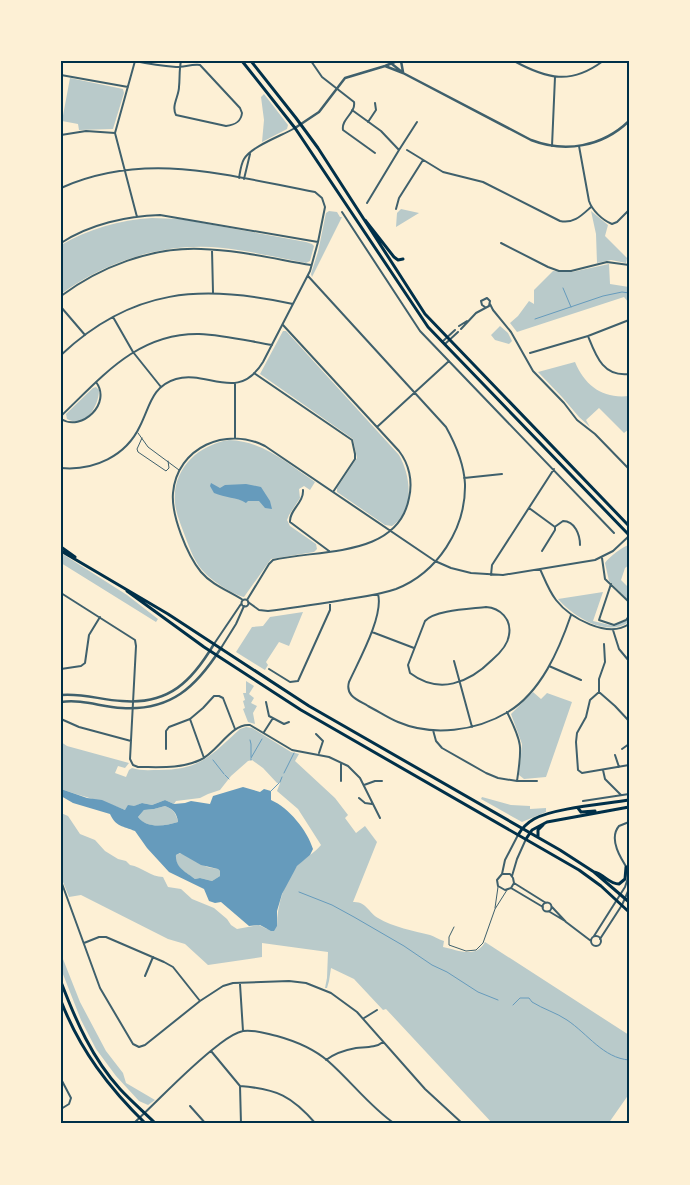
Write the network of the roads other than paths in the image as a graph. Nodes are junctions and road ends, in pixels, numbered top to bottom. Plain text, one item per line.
1 (135, 61) edge
2 (181, 61) edge
3 (242, 61) edge
4 (251, 61) edge
5 (311, 61) edge
6 (396, 61) edge
7 (401, 61) edge
8 (514, 61) edge
9 (603, 61) edge
10 (520, 63) edge
11 (392, 64) junction
12 (385, 66) junction
13 (180, 67) junction
14 (404, 74) junction
15 (61, 75) edge
16 (555, 77) junction
17 (128, 87) junction
18 (337, 88) junction
19 (375, 103) dead end
20 (352, 110) junction
21 (629, 120) edge
22 (368, 122) junction
23 (417, 122) dead end
24 (301, 124) junction
25 (295, 128) junction
26 (115, 133) junction
27 (61, 135) edge
28 (552, 146) junction
29 (579, 146) junction
30 (399, 150) junction
31 (407, 150) dead end
32 (251, 152) junction
33 (375, 153) dead end
34 (423, 160) junction
35 (125, 169) junction
36 (239, 178) junction
37 (244, 179) junction
38 (61, 188) edge
39 (366, 203) dead end
40 (591, 207) junction
41 (396, 209) dead end
42 (629, 210) edge
43 (342, 212) dead end
44 (359, 214) junction
45 (137, 217) junction
46 (318, 242) junction
47 (502, 242) dead end
48 (61, 243) edge
49 (212, 249) junction
50 (403, 259) dead end
51 (311, 265) junction
52 (629, 265) edge
53 (308, 276) junction
54 (213, 292) junction
55 (61, 296) edge
56 (294, 304) junction
57 (481, 304) junction
58 (490, 304) junction
59 (61, 307) edge
60 (485, 307) junction
61 (493, 310) junction
62 (476, 313) junction
63 (113, 317) junction
64 (629, 320) edge
65 (467, 321) junction
66 (283, 325) junction
67 (459, 326) dead end
68 (461, 329) dead end
69 (456, 331) dead end
70 (85, 335) junction
71 (588, 336) junction
72 (448, 339) junction
73 (443, 343) junction
74 (272, 345) junction
75 (133, 352) junction
76 (530, 353) dead end
77 (61, 355) edge
78 (449, 360) junction
79 (254, 373) junction
80 (629, 374) edge
81 (96, 382) junction
82 (234, 383) junction
83 (161, 387) junction
84 (415, 392) junction
85 (61, 418) edge
86 (377, 427) junction
87 (137, 432) junction
88 (142, 438) junction
89 (235, 438) junction
90 (141, 443) junction
91 (145, 443) junction
92 (168, 461) junction
93 (61, 468) edge
94 (169, 468) junction
95 (176, 468) junction
96 (554, 469) junction
97 (629, 469) edge
98 (179, 470) junction
99 (502, 474) dead end
100 (464, 478) junction
101 (303, 490) dead end
102 (332, 492) junction
103 (529, 508) junction
104 (629, 526) edge
105 (556, 527) junction
106 (391, 532) junction
107 (614, 533) dead end
108 (629, 536) edge
109 (580, 545) dead end
110 (61, 549) edge
111 (329, 551) junction
112 (542, 551) dead end
113 (602, 558) junction
114 (435, 561) junction
115 (540, 568) junction
116 (490, 575) junction
117 (610, 584) junction
118 (124, 589) junction
119 (61, 592) edge
120 (64, 594) junction
121 (378, 594) junction
122 (61, 599) edge
123 (245, 602) junction
124 (330, 602) junction
125 (629, 602) edge
126 (571, 615) junction
127 (629, 616) edge
128 (100, 617) junction
129 (629, 624) edge
130 (613, 630) junction
131 (372, 632) junction
132 (214, 644) junction
133 (604, 644) dead end
134 (221, 648) junction
135 (414, 648) junction
136 (210, 650) junction
137 (217, 655) junction
138 (629, 660) edge
139 (454, 661) dead end
140 (549, 666) junction
141 (61, 669) edge
142 (269, 669) dead end
143 (581, 680) dead end
144 (460, 682) junction
145 (599, 692) junction
146 (61, 695) edge
147 (61, 702) edge
148 (133, 702) junction
149 (266, 702) dead end
150 (132, 708) junction
151 (507, 712) junction
152 (273, 718) junction
153 (61, 719) edge
154 (190, 719) junction
155 (289, 722) dead end
156 (629, 722) edge
157 (472, 727) junction
158 (235, 729) junction
159 (433, 730) junction
160 (264, 732) junction
161 (316, 734) dead end
162 (131, 741) junction
163 (629, 744) edge
164 (166, 749) dead end
165 (622, 749) dead end
166 (318, 754) junction
167 (615, 755) dead end
168 (204, 758) junction
169 (342, 762) junction
170 (629, 765) edge
171 (619, 767) junction
172 (603, 770) junction
173 (382, 781) dead end
174 (517, 781) junction
175 (537, 781) dead end
176 (341, 782) dead end
177 (364, 785) junction
178 (629, 794) edge
179 (621, 795) junction
180 (359, 798) dead end
181 (629, 800) edge
182 (582, 801) dead end
183 (577, 802) dead end
184 (372, 804) junction
185 (629, 807) edge
186 (578, 808) junction
187 (598, 812) junction
188 (380, 818) dead end
189 (551, 821) junction
190 (629, 822) edge
191 (522, 828) junction
192 (530, 832) junction
193 (518, 835) junction
194 (538, 837) junction
195 (526, 839) junction
196 (626, 867) junction
197 (629, 871) edge
198 (594, 872) junction
199 (502, 874) junction
200 (512, 876) junction
201 (61, 881) edge
202 (514, 883) junction
203 (498, 886) junction
204 (511, 888) junction
205 (629, 889) edge
206 (507, 890) junction
207 (621, 894) junction
208 (625, 898) junction
209 (617, 900) junction
210 (629, 902) edge
211 (546, 903) junction
212 (622, 905) junction
213 (543, 907) junction
214 (552, 907) junction
215 (495, 909) junction
216 (549, 911) junction
217 (629, 912) edge
218 (565, 921) junction
219 (454, 927) dead end
220 (584, 936) junction
221 (594, 937) junction
222 (600, 938) junction
223 (591, 941) junction
224 (84, 943) junction
225 (153, 957) junction
226 (145, 976) dead end
227 (61, 982) edge
228 (240, 982) junction
229 (61, 1001) edge
230 (200, 1001) junction
231 (377, 1010) dead end
232 (364, 1018) junction
233 (243, 1031) junction
234 (383, 1042) junction
235 (211, 1051) junction
236 (326, 1060) junction
237 (61, 1079) edge
238 (240, 1086) junction
239 (190, 1106) dead end
240 (61, 1109) edge
241 (145, 1113) junction
242 (140, 1118) junction
243 (393, 1123) edge
244 (133, 1124) edge
245 (146, 1124) edge
246 (156, 1124) edge
247 (206, 1124) edge
248 (241, 1124) edge
249 (316, 1124) edge
250 (463, 1124) edge

1 - 13 street
1 - 17 street
2 - 13 street
3 - 25 main road
4 - 24 main road
5 - 18 street
6 - 11 street
7 - 14 street
8 - 10 street
9 - 16 street
10 - 16 street
11 - 12 street
11 - 14 street
12 - 14 street
12 - 18 street
13 - 13 street
14 - 28 street
15 - 17 street
16 - 28 street
17 - 26 street
18 - 20 street
18 - 24 street
19 - 22 street
20 - 22 street
20 - 33 street
21 - 29 street
22 - 30 street
23 - 30 street
24 - 25 street
24 - 44 main road
25 - 32 street
25 - 73 main road
26 - 27 street
26 - 35 street
28 - 29 street
29 - 40 street
30 - 39 street
31 - 34 street
32 - 36 street
32 - 37 street
34 - 40 street
34 - 41 street
35 - 36 street
35 - 38 street
35 - 45 street
36 - 37 street
37 - 46 street
40 - 42 street
43 - 78 street
44 - 50 main road
44 - 72 main road
45 - 46 street
45 - 48 street
46 - 51 street
47 - 52 street
49 - 51 street
49 - 54 street
49 - 55 street
51 - 53 street
53 - 56 street
53 - 84 street
54 - 56 street
54 - 63 street
56 - 66 street
57 - 58 street
57 - 60 street
57 - 62 street
58 - 60 street
58 - 61 street
59 - 70 street
60 - 61 street
60 - 62 street
61 - 97 street
62 - 65 street
63 - 70 street
63 - 75 street
64 - 71 street
65 - 67 street
65 - 68 street
66 - 74 street
66 - 86 street
69 - 72 street
70 - 77 street
71 - 76 street
71 - 80 street
72 - 73 street
72 - 104 main road
73 - 108 main road
74 - 75 street
74 - 79 street
75 - 81 street
75 - 83 street
78 - 84 street
78 - 96 street
79 - 82 street
79 - 102 street
81 - 85 street
81 - 85 street
82 - 83 street
82 - 89 street
83 - 87 street
84 - 86 street
84 - 100 street
86 - 106 street
87 - 88 lane
87 - 93 street
88 - 90 lane
88 - 91 lane
89 - 98 street
89 - 102 street
90 - 91 lane
90 - 94 lane
91 - 92 lane
92 - 94 lane
92 - 95 lane
94 - 95 lane
95 - 98 lane
96 - 103 street
96 - 107 street
98 - 123 street
99 - 100 street
100 - 114 street
101 - 111 street
102 - 106 street
103 - 105 street
103 - 116 street
105 - 109 street
105 - 112 street
106 - 111 street
106 - 114 street
108 - 113 street
110 - 118 main road
111 - 123 street
113 - 115 street
113 - 117 street
114 - 116 street
114 - 121 street
115 - 116 street
115 - 126 street
117 - 125 street
117 - 127 street
118 - 132 main road
118 - 136 main road
119 - 120 street
120 - 122 street
120 - 128 street
121 - 124 street
121 - 131 street
123 - 124 street
123 - 132 street
123 - 134 street
124 - 142 street
126 - 130 street
126 - 140 street
128 - 141 street
128 - 148 street
129 - 130 street
130 - 138 street
131 - 135 street
131 - 159 street
132 - 134 main road
132 - 136 street
133 - 145 street
134 - 137 street
134 - 191 main road
135 - 144 street
135 - 144 street
136 - 137 main road
136 - 148 street
137 - 150 street
137 - 193 main road
139 - 144 street
140 - 143 street
140 - 151 street
144 - 157 street
145 - 156 street
145 - 172 street
146 - 148 street
147 - 150 street
148 - 150 street
149 - 152 street
150 - 162 street
151 - 157 street
151 - 174 street
152 - 155 street
152 - 160 street
153 - 162 street
154 - 158 street
154 - 164 street
154 - 168 street
157 - 159 street
158 - 160 street
158 - 168 street
159 - 174 street
160 - 166 street
161 - 166 street
162 - 168 street
163 - 165 street
166 - 169 street
167 - 171 street
169 - 176 street
169 - 177 street
170 - 171 street
171 - 172 street
172 - 179 street
173 - 177 street
174 - 175 street
177 - 184 street
178 - 179 street
179 - 182 street
180 - 184 street
181 - 186 main road
183 - 186 lane
184 - 188 street
185 - 187 main road
186 - 187 main road
186 - 191 main road
187 - 189 main road
189 - 192 main road
189 - 194 main road
190 - 196 street
191 - 192 main road
191 - 193 main road
192 - 194 main road
192 - 195 main road
193 - 195 main road
193 - 199 street
194 - 198 main road
195 - 200 street
195 - 209 main road
196 - 197 street
196 - 198 main road
196 - 207 street
198 - 207 main road
199 - 200 street
199 - 203 street
200 - 202 street
201 - 224 street
202 - 204 street
202 - 211 street
203 - 206 street
203 - 215 lane
204 - 206 street
204 - 213 street
205 - 208 street
206 - 215 lane
207 - 208 main road
207 - 209 street
208 - 210 main road
208 - 212 street
209 - 212 main road
209 - 221 street
211 - 213 street
211 - 214 street
212 - 217 main road
212 - 222 street
213 - 216 street
214 - 216 street
214 - 218 street
215 - 219 lane
216 - 218 street
218 - 220 street
220 - 221 street
220 - 223 street
221 - 222 street
221 - 223 street
222 - 223 street
224 - 225 street
224 - 230 street
225 - 226 street
225 - 230 street
227 - 241 main road
228 - 230 street
228 - 232 street
228 - 233 street
229 - 242 main road
231 - 232 street
232 - 234 street
233 - 235 street
233 - 236 street
234 - 236 street
234 - 250 street
235 - 238 street
235 - 241 street
236 - 243 street
237 - 240 street
238 - 248 street
238 - 249 street
239 - 247 street
241 - 242 street
241 - 246 main road
242 - 244 street
242 - 245 main road

